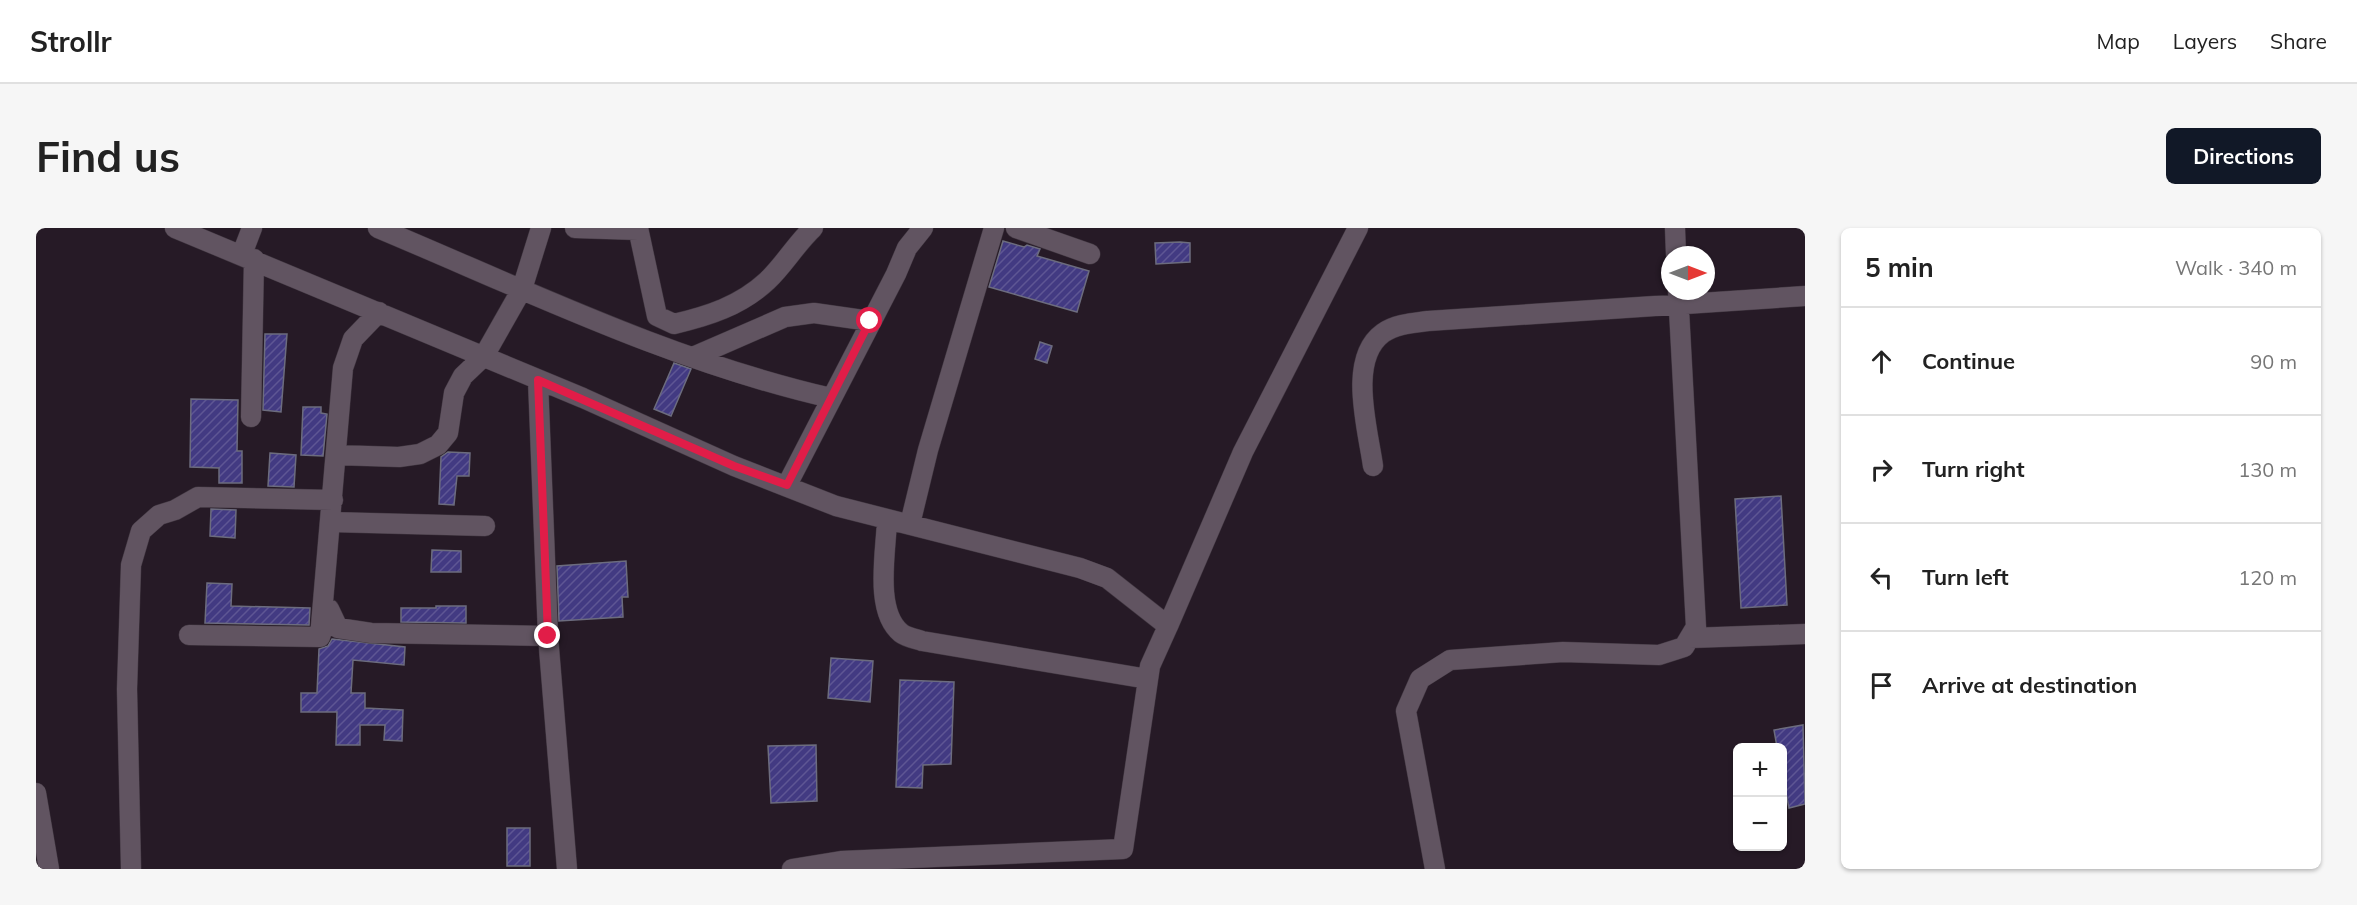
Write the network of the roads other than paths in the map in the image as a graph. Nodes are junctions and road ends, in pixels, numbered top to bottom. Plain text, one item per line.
1 (176, 228) edge
2 (252, 228) edge
3 (378, 228) edge
4 (541, 228) edge
5 (576, 228) edge
6 (813, 228) edge
7 (923, 228) edge
8 (994, 228) edge
9 (1016, 228) edge
10 (1359, 228) edge
11 (1675, 228) edge
12 (638, 229) edge
13 (1676, 246) edge
14 (1090, 254) dead end
15 (248, 257) junction
16 (522, 289) junction
17 (1805, 296) edge
18 (1715, 297) edge
19 (1661, 299) edge
20 (1678, 300) edge
21 (379, 312) junction
22 (870, 321) junction
23 (484, 356) junction
24 (693, 357) junction
25 (538, 380) junction
26 (831, 398) junction
27 (251, 417) dead end
28 (336, 455) junction
29 (1373, 466) dead end
30 (787, 485) junction
31 (333, 500) junction
32 (887, 520) junction
33 (331, 522) junction
34 (910, 524) junction
35 (484, 526) dead end
36 (1168, 626) junction
37 (1805, 634) edge
38 (189, 635) dead end
39 (548, 636) junction
40 (320, 637) junction
41 (1690, 638) junction
42 (1148, 679) junction
43 (36, 793) edge
44 (49, 869) edge
45 (131, 869) edge
46 (567, 869) edge
47 (792, 869) edge
48 (1435, 869) edge

1 - 15 street
2 - 15 street
3 - 16 street
4 - 16 street
5 - 12 street
6 - 12 street
7 - 22 street
8 - 34 street
9 - 14 street
10 - 36 street
11 - 13 street
15 - 21 street
15 - 27 street
16 - 23 street
16 - 24 street
17 - 18 street
19 - 29 street
20 - 41 street
21 - 23 street
21 - 28 street
22 - 24 street
22 - 26 street
23 - 25 street
23 - 28 street
24 - 26 street
25 - 30 street
25 - 39 street
26 - 30 street
28 - 31 street
30 - 32 street
31 - 33 street
31 - 45 street
32 - 34 street
32 - 42 street
33 - 35 street
33 - 40 street
34 - 36 street
36 - 42 street
37 - 41 street
38 - 40 street
39 - 40 street
39 - 46 street
41 - 48 street
42 - 47 street
43 - 44 street

